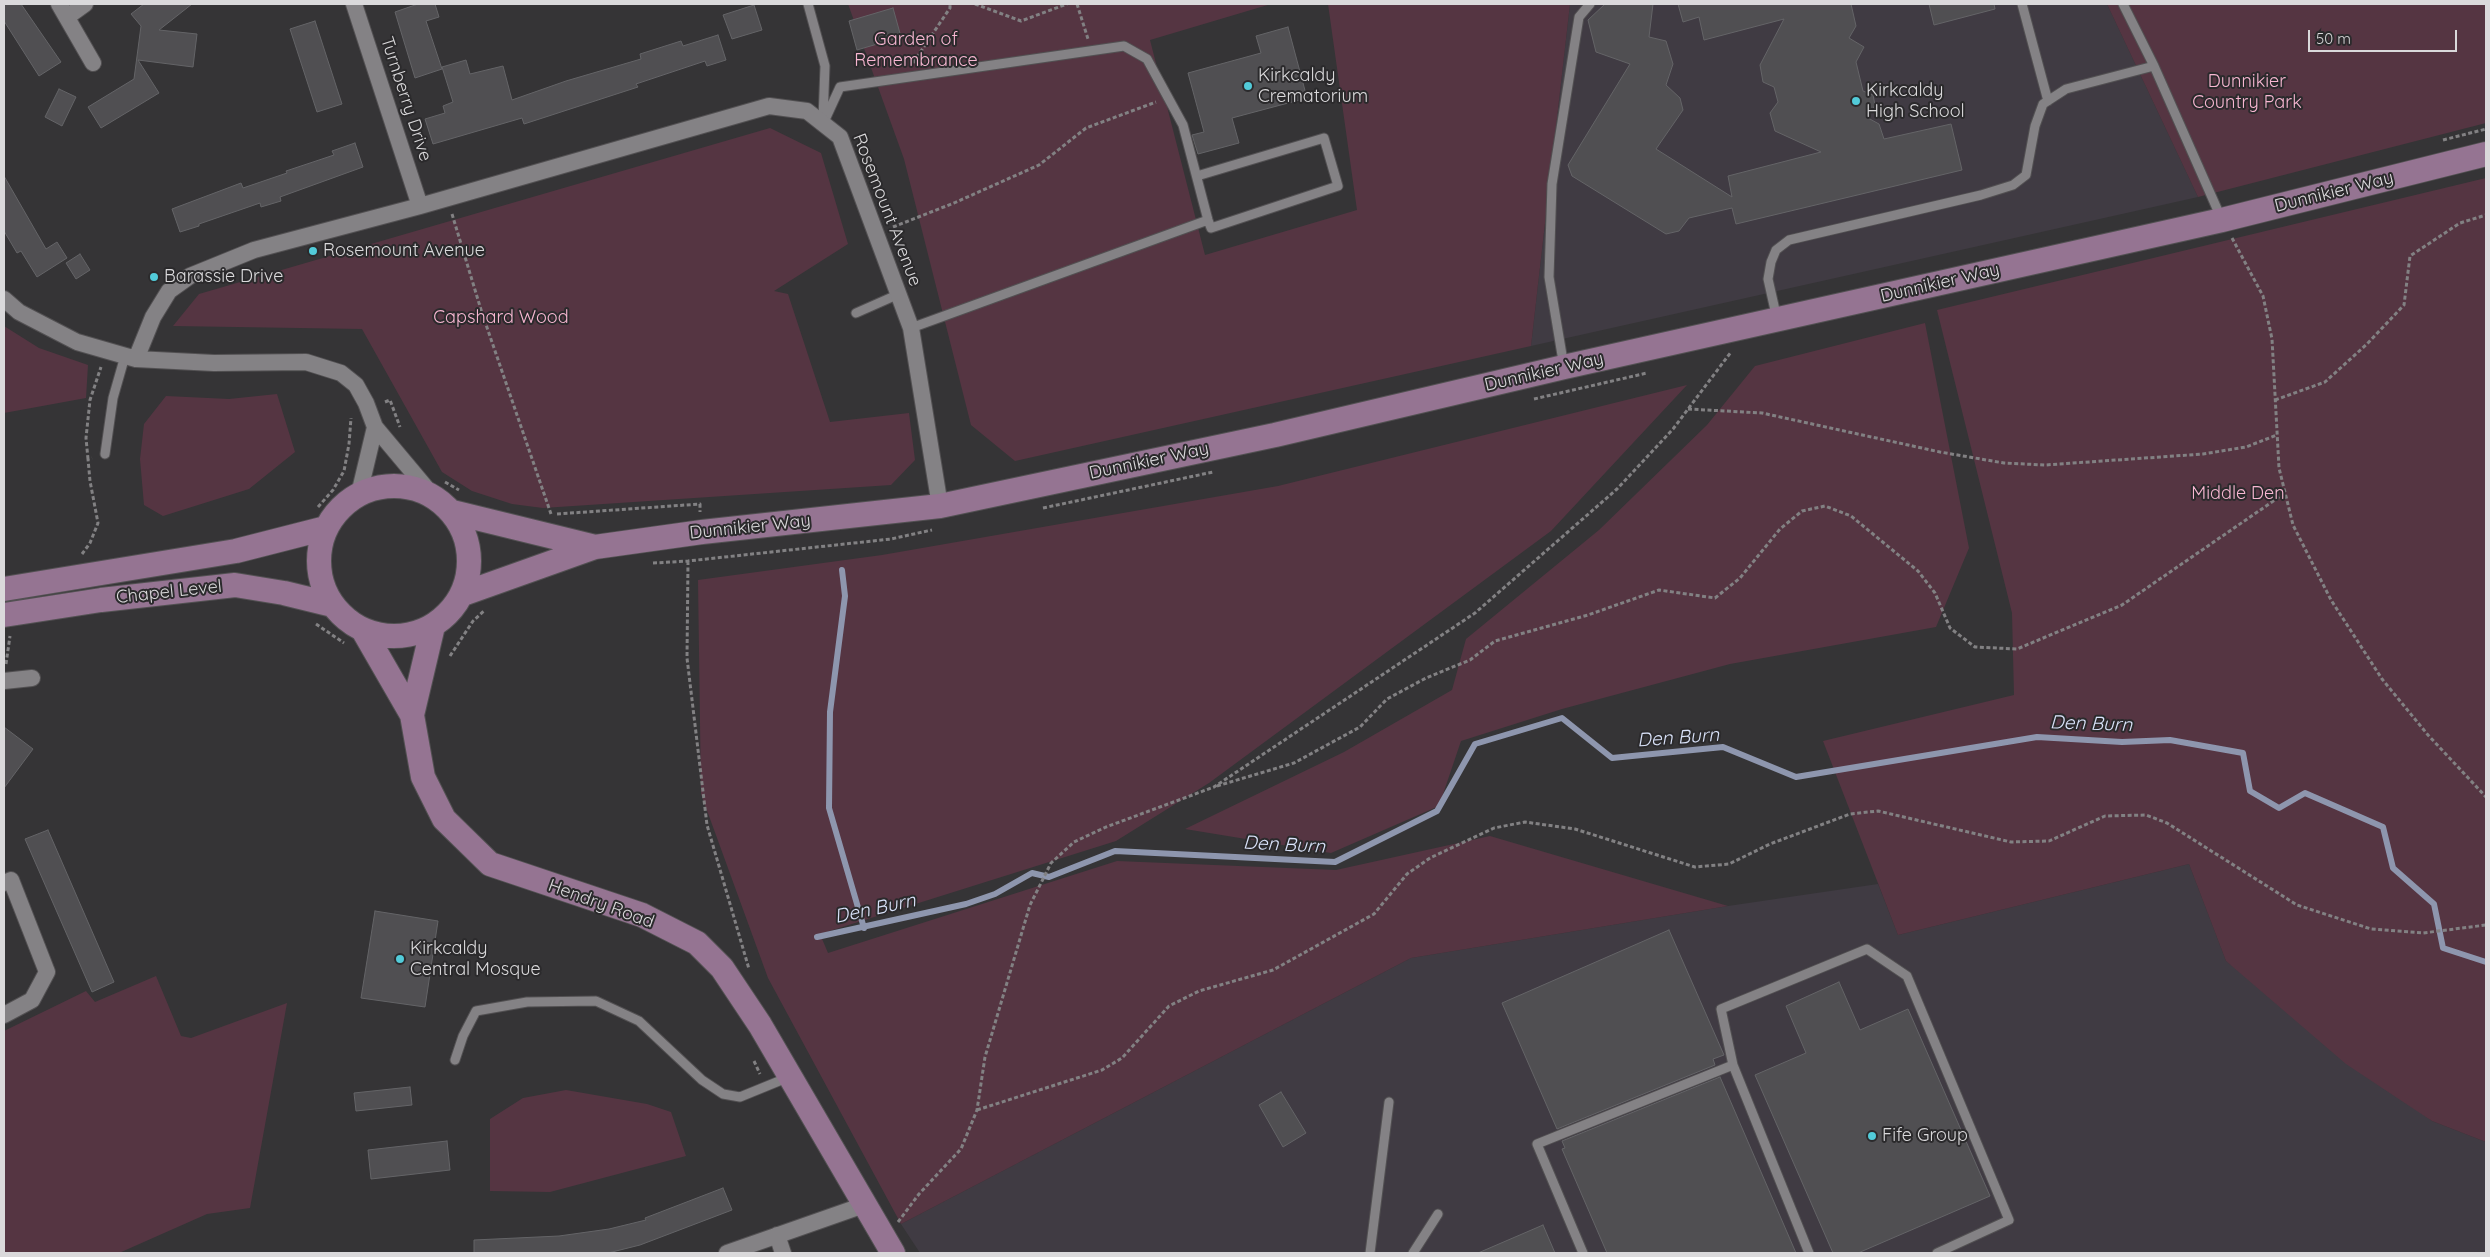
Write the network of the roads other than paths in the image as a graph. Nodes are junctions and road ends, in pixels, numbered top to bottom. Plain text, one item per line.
1 (85, 4) edge
2 (354, 4) edge
3 (808, 4) edge
4 (1590, 4) edge
5 (2022, 4) edge
6 (2123, 4) edge
7 (63, 10) edge
8 (93, 63) dead end
9 (2154, 66) junction
10 (2048, 101) junction
11 (823, 124) junction
12 (2486, 154) edge
13 (1197, 176) junction
14 (420, 206) junction
15 (1208, 220) junction
16 (2222, 220) junction
17 (899, 294) junction
18 (4, 299) edge
19 (856, 313) dead end
20 (1777, 320) junction
21 (911, 328) junction
22 (130, 357) junction
23 (1564, 367) junction
24 (375, 427) junction
25 (105, 454) road end
26 (438, 488) junction
27 (359, 494) junction
28 (456, 501) junction
29 (940, 506) junction
30 (318, 520) junction
31 (595, 547) junction
32 (4, 589) edge
33 (463, 594) junction
34 (333, 605) junction
35 (7, 624) edge
36 (433, 626) junction
37 (363, 630) junction
38 (4, 675) edge
39 (32, 678) dead end
40 (412, 715) junction
41 (4, 883) edge
42 (4, 1015) edge
43 (455, 1060) dead end
44 (1733, 1065) junction
45 (789, 1077) junction
46 (1389, 1102) dead end
47 (864, 1205) junction
48 (1438, 1214) dead end
49 (778, 1235) junction
50 (889, 1247) edge
51 (727, 1253) edge
52 (783, 1253) edge
53 (1370, 1253) edge
54 (1412, 1253) edge
55 (1582, 1253) edge
56 (1809, 1253) edge
57 (1937, 1253) edge

1 - 7 street
2 - 14 street, Turnberry Drive
3 - 11 lane
4 - 23 lane
5 - 10 lane
6 - 9 lane
7 - 8 street
9 - 10 lane
9 - 16 lane
10 - 20 lane
11 - 13 lane
11 - 14 street, Rosemount Avenue
11 - 17 street, Rosemount Avenue
12 - 16 main road, Dunnikier Way
13 - 15 lane
13 - 15 lane
14 - 22 street, Rosemount Avenue
15 - 21 lane
16 - 20 main road, Dunnikier Way
17 - 19 lane
17 - 21 street, Rosemount Avenue
18 - 22 street
20 - 23 main road, Dunnikier Way
21 - 29 street, Rosemount Avenue
22 - 24 street
22 - 25 lane
23 - 29 main road, Dunnikier Way
24 - 26 street
24 - 27 street
26 - 27 main road
26 - 28 main road
27 - 30 main road
28 - 31 main road, Dunnikier Way
28 - 33 main road
29 - 31 main road, Dunnikier Way
30 - 32 main road, Chapel Level
30 - 34 main road
31 - 33 main road, Dunnikier Way
33 - 36 main road
34 - 35 main road, Chapel Level
34 - 37 main road
36 - 37 main road
36 - 40 main road, Hendry Road
37 - 40 main road, Hendry Road
38 - 39 street
40 - 45 main road, Hendry Road
41 - 42 street
43 - 45 lane
44 - 55 lane
44 - 56 lane
44 - 57 lane
45 - 47 main road, Hendry Road
46 - 53 lane
47 - 49 street
47 - 50 main road, Hendry Road
48 - 54 lane
49 - 51 street
49 - 52 street

